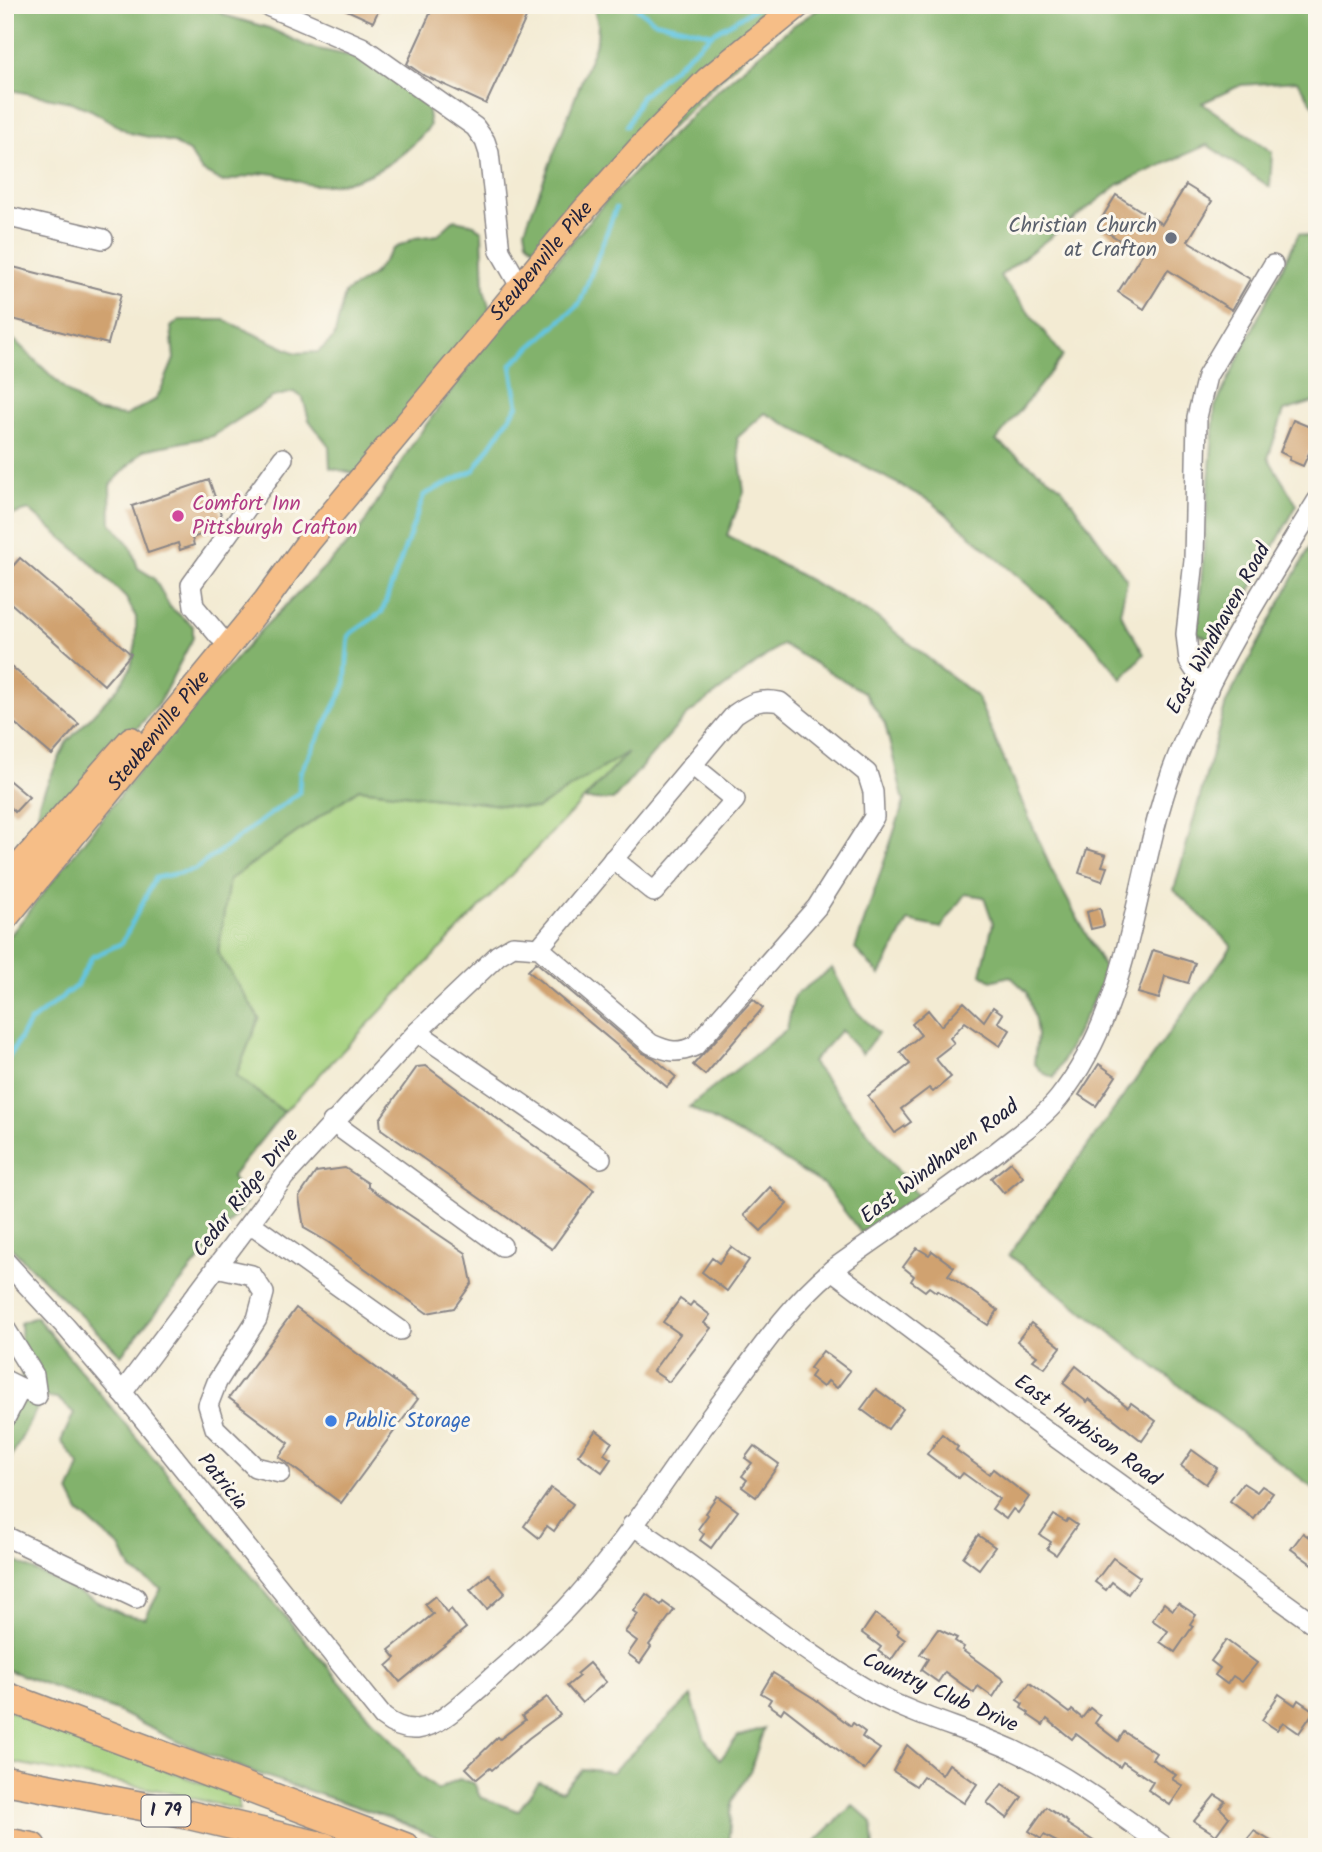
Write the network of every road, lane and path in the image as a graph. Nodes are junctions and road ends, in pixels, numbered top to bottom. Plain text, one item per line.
1 (265, 5) edge
2 (799, 5) edge
3 (5, 216) edge
4 (103, 239) dead end
5 (1273, 265) dead end
6 (520, 286) junction
7 (283, 457) dead end
8 (1317, 501) edge
9 (309, 541) junction
10 (219, 635) junction
11 (1208, 690) junction
12 (692, 765) junction
13 (613, 859) junction
14 (5, 882) edge
15 (5, 919) edge
16 (539, 948) junction
17 (417, 1032) junction
18 (332, 1122) junction
19 (601, 1158) dead end
20 (250, 1223) junction
21 (502, 1246) dead end
22 (5, 1261) edge
23 (216, 1267) junction
24 (832, 1270) junction
25 (5, 1328) edge
26 (400, 1330) dead end
27 (13, 1384) edge
28 (122, 1393) junction
29 (5, 1419) edge
30 (279, 1473) dead end
31 (632, 1525) junction
32 (5, 1535) edge
33 (136, 1598) dead end
34 (1317, 1626) edge
35 (5, 1696) edge
36 (404, 1728) joint
37 (5, 1780) edge
38 (5, 1842) edge
39 (32, 1847) edge
40 (325, 1847) edge
41 (405, 1847) edge
42 (1165, 1847) edge

1 - 6 street
2 - 6 main road, Steubenville Pike
3 - 4 street
5 - 11 street
6 - 9 main road, Steubenville Pike
7 - 10 street
8 - 11 street, East Windhaven Road
9 - 10 main road, Steubenville Pike
9 - 15 main road, Steubenville Pike
10 - 14 main road, Steubenville Pike
11 - 24 street, East Windhaven Road
12 - 13 street
12 - 13 street
12 - 16 street
13 - 16 street
16 - 17 street, Cedar Ridge Drive
17 - 18 street, Cedar Ridge Drive
17 - 19 street
18 - 20 street, Cedar Ridge Drive
18 - 21 street
20 - 23 street, Cedar Ridge Drive
20 - 26 street
22 - 28 street, Patricia
23 - 28 street, Cedar Ridge Drive
23 - 30 street
24 - 31 street, East Windhaven Road
24 - 34 street, East Harbison Road
25 - 27 street
27 - 29 street
28 - 36 street, Patricia
31 - 36 street, East Windhaven Road
31 - 42 street, Country Club Drive
32 - 33 street
35 - 41 highway
37 - 40 highway, I 79
38 - 39 highway

